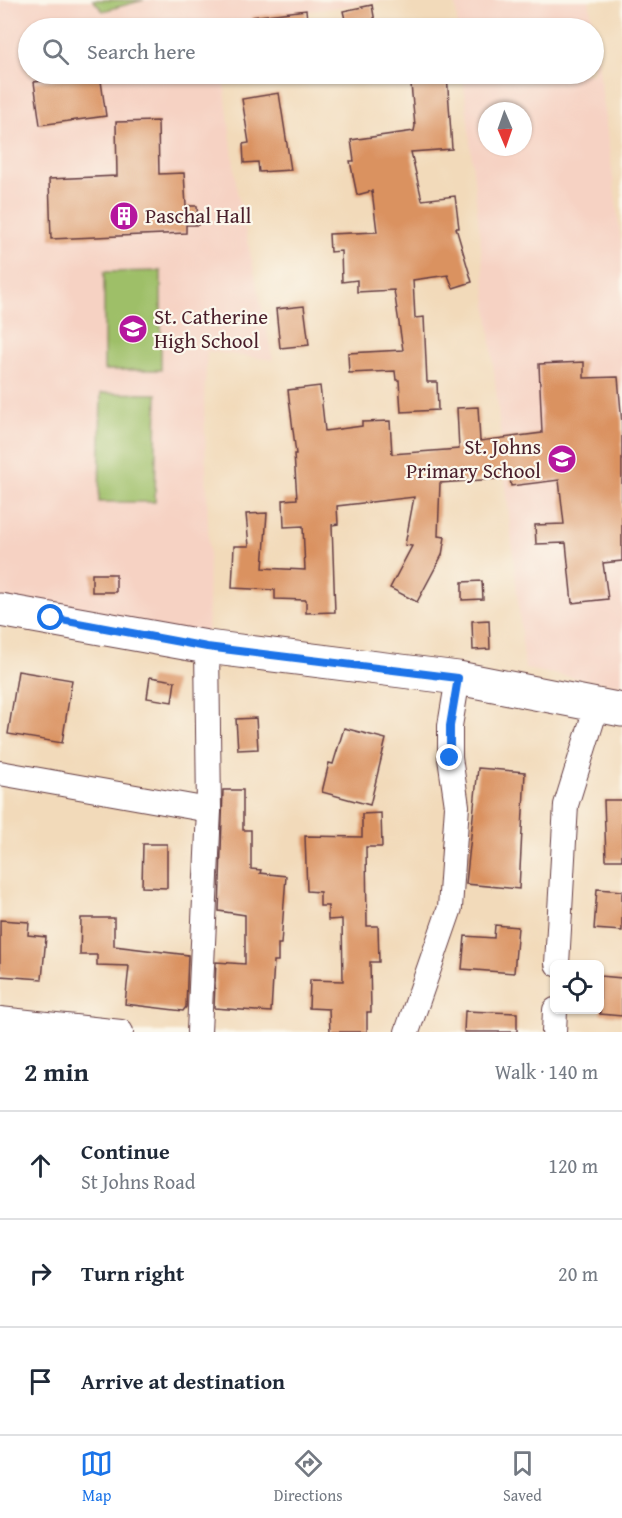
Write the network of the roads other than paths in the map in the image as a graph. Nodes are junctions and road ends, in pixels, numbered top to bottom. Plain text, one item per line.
1 (0, 610) edge
2 (207, 647) junction
3 (458, 678) junction
4 (609, 707) edge
5 (0, 773) edge
6 (209, 810) junction
7 (557, 960) edge
8 (555, 1014) edge
9 (0, 1019) edge
10 (121, 1032) edge
11 (199, 1032) edge
12 (407, 1032) edge
13 (554, 1032) edge

1 - 2 main road
2 - 3 main road
2 - 6 street
3 - 4 main road
3 - 12 street
4 - 7 street
5 - 6 street
6 - 11 street
8 - 13 street
9 - 10 street

